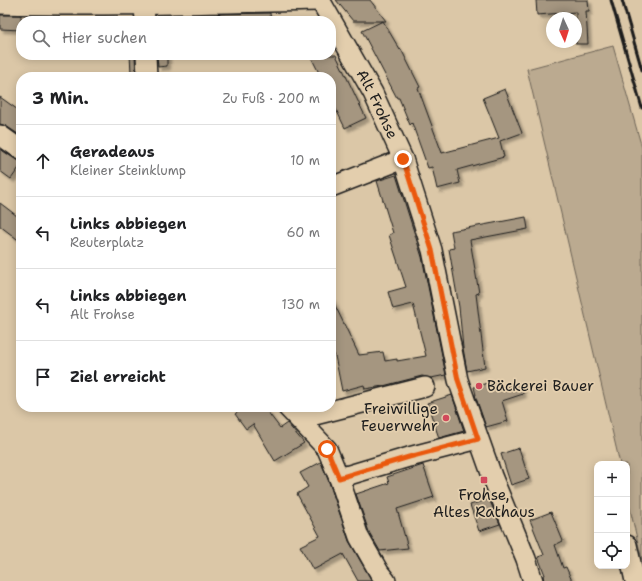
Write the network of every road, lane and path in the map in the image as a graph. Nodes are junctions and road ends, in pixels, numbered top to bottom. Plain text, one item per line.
1 (320, 0) edge
2 (0, 4) edge
3 (145, 13) edge
4 (329, 16) edge
5 (336, 28) edge
6 (146, 60) edge
7 (147, 72) edge
8 (0, 135) edge
9 (16, 146) edge
10 (403, 159) junction
11 (336, 185) edge
12 (425, 387) dead end
13 (336, 405) edge
14 (293, 413) edge
15 (478, 439) junction
16 (339, 478) junction
17 (630, 558) edge
18 (386, 581) edge
19 (533, 581) edge
20 (635, 581) edge

1 - 3 street
1 - 4 street, Alt Frohse
2 - 3 street
5 - 10 street, Alt Frohse
6 - 7 street
8 - 9 street
10 - 11 street
10 - 15 street, Alt Frohse
12 - 13 street
14 - 16 street
15 - 16 street
15 - 19 street, Alt Frohse
16 - 18 street
17 - 20 street

